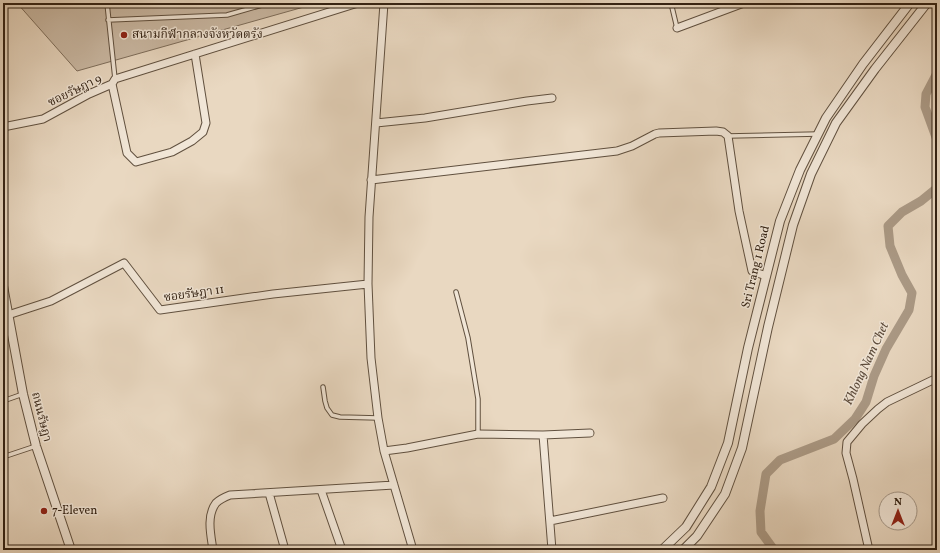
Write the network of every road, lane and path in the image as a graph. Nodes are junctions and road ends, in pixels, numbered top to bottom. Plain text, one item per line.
1 (103, 3) edge
2 (107, 3) edge
3 (269, 3) edge
4 (358, 3) edge
5 (384, 3) edge
6 (671, 3) edge
7 (744, 3) edge
8 (910, 3) edge
9 (927, 3) edge
10 (108, 20) junction
11 (677, 28) joint
12 (195, 54) junction
13 (113, 81) junction
14 (552, 98) dead end
15 (376, 123) junction
16 (3, 127) edge
17 (818, 134) junction
18 (728, 136) junction
19 (371, 180) junction
20 (766, 276) junction
21 (368, 284) junction
22 (3, 286) edge
23 (456, 292) dead end
24 (8, 315) junction
25 (937, 378) edge
26 (323, 387) dead end
27 (23, 394) junction
28 (3, 401) edge
29 (378, 418) junction
30 (590, 433) dead end
31 (478, 434) junction
32 (543, 435) junction
33 (36, 446) junction
34 (384, 451) junction
35 (3, 457) edge
36 (394, 485) junction
37 (321, 490) junction
38 (269, 493) junction
39 (663, 498) dead end
40 (550, 521) junction
41 (71, 550) edge
42 (213, 550) edge
43 (284, 550) edge
44 (342, 550) edge
45 (412, 550) edge
46 (552, 550) edge
47 (662, 550) edge
48 (683, 550) edge
49 (869, 550) edge

1 - 2 lane
2 - 10 lane
3 - 10 lane
4 - 12 street, ซอยรัษฎา 9
5 - 15 street
6 - 11 lane
7 - 11 street
8 - 17 street, Sri Trang 1 Road
9 - 48 street
10 - 13 lane
12 - 13 street, ซอยรัษฎา 9
12 - 13 street
13 - 16 street, ซอยรัษฎา 9
14 - 15 street
15 - 19 street
17 - 18 lane
17 - 20 street, Sri Trang 1 Road
18 - 19 street
18 - 20 street
19 - 21 street
20 - 47 street, Sri Trang 1 Road
21 - 24 street, ซอยรัษฎา 11
21 - 29 street
22 - 24 street, ถนนรัษฎา
23 - 31 lane
24 - 27 street, ถนนรัษฎา
25 - 49 street
26 - 29 lane
27 - 28 lane
27 - 33 street, ถนนรัษฎา
29 - 34 street
30 - 32 street
31 - 32 street
31 - 34 street
32 - 40 street
33 - 35 lane
33 - 41 street, ถนนรัษฎา
34 - 36 street
36 - 37 street
36 - 45 street
37 - 38 street
37 - 44 street
38 - 42 street
38 - 43 street
39 - 40 street
40 - 46 street

